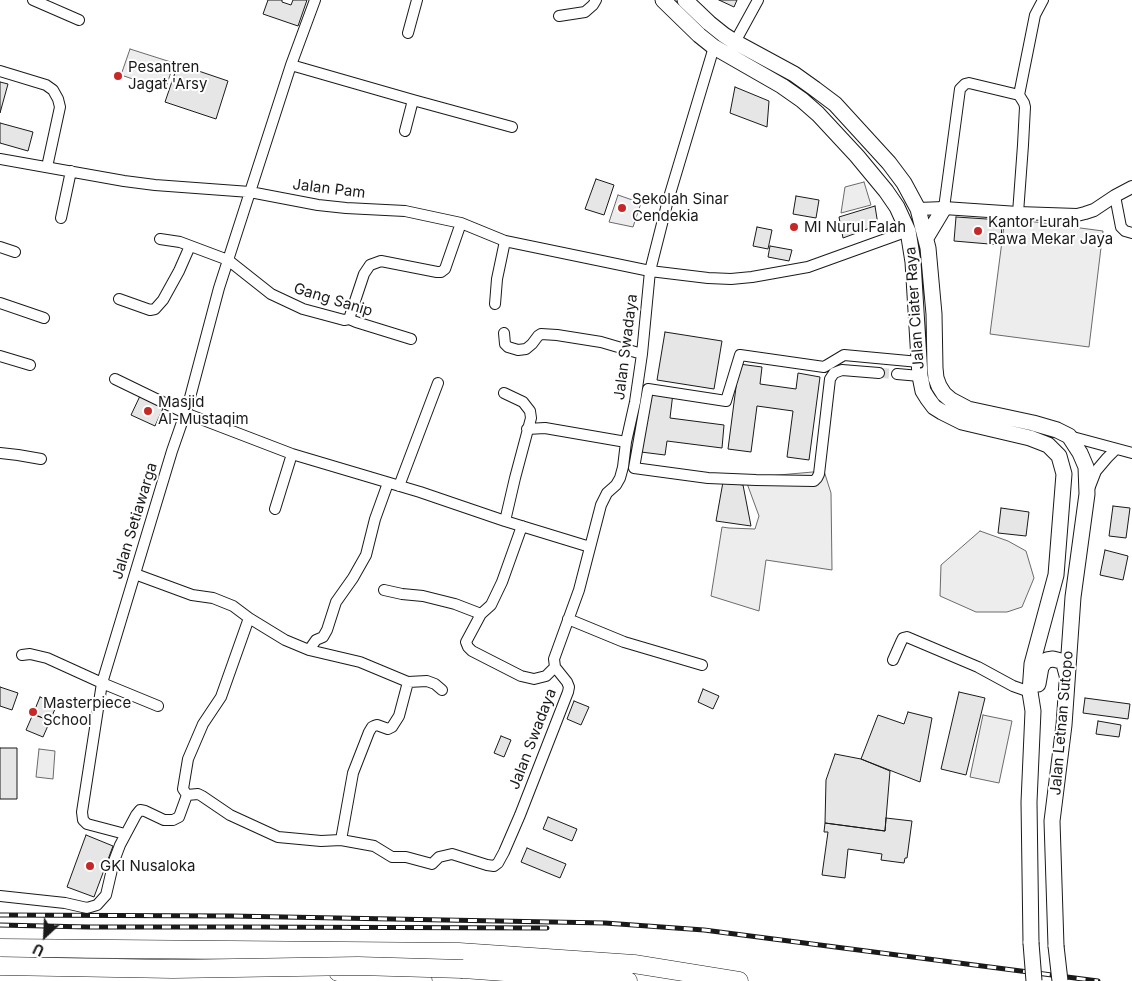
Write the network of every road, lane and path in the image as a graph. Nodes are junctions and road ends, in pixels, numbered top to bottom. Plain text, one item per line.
1 (33, 0) edge
2 (315, 0) edge
3 (417, 0) edge
4 (596, 0) edge
5 (663, 0) edge
6 (685, 0) edge
7 (758, 0) edge
8 (1042, 0) edge
9 (559, 16) dead end
10 (79, 20) dead end
11 (704, 29) junction
12 (408, 33) dead end
13 (735, 42) junction
14 (714, 47) junction
15 (291, 65) junction
16 (0, 71) edge
17 (1019, 95) junction
18 (413, 100) junction
19 (512, 127) dead end
20 (405, 131) dead end
21 (0, 159) edge
22 (47, 167) junction
23 (71, 171) junction
24 (1132, 187) edge
25 (250, 192) junction
26 (1115, 196) junction
27 (944, 208) junction
28 (918, 209) junction
29 (1018, 213) junction
30 (61, 218) dead end
31 (461, 223) junction
32 (908, 231) junction
33 (1132, 233) edge
34 (926, 238) junction
35 (160, 239) dead end
36 (505, 240) junction
37 (190, 246) junction
38 (0, 247) edge
39 (15, 252) dead end
40 (228, 260) junction
41 (650, 271) junction
42 (119, 299) dead end
43 (0, 303) edge
44 (495, 304) dead end
45 (44, 318) dead end
46 (349, 319) junction
47 (504, 333) dead end
48 (412, 340) dead end
49 (642, 354) junction
50 (0, 356) edge
51 (30, 365) dead end
52 (919, 369) junction
53 (879, 373) tunnel mouth
54 (897, 374) tunnel mouth
55 (115, 379) dead end
56 (438, 383) dead end
57 (504, 392) dead end
58 (185, 413) junction
59 (527, 429) junction
60 (1069, 436) junction
61 (626, 442) junction
62 (1116, 449) junction
63 (0, 453) edge
64 (1132, 453) edge
65 (292, 454) junction
66 (41, 459) dead end
67 (388, 483) junction
68 (399, 486) junction
69 (1087, 494) junction
70 (275, 509) dead end
71 (505, 521) junction
72 (522, 526) junction
73 (590, 547) junction
74 (135, 574) junction
75 (1056, 575) joint
76 (384, 590) dead end
77 (481, 614) junction
78 (249, 618) junction
79 (568, 619) junction
80 (308, 650) junction
81 (22, 655) dead end
82 (893, 660) dead end
83 (702, 665) dead end
84 (555, 667) junction
85 (1067, 675) junction
86 (408, 682) junction
87 (102, 683) junction
88 (442, 690) dead end
89 (1030, 692) junction
90 (158, 706) dead end
91 (1034, 711) junction
92 (187, 795) junction
93 (125, 834) junction
94 (341, 840) junction
95 (0, 896) edge
96 (0, 948) edge
97 (111, 949) junction
98 (0, 966) edge
99 (423, 981) edge
100 (628, 981) edge
101 (739, 981) edge
102 (1034, 981) edge
103 (1060, 981) edge

1 - 10 street
2 - 15 street, Jalan Setiawarga
3 - 12 street
4 - 9 street
5 - 11 main road, Jalan Ciater Raya
6 - 11 main road, Jalan Ciater Raya
7 - 13 street
8 - 17 street
11 - 13 main road, Jalan Ciater Raya
11 - 14 main road, Jalan Ciater Raya
13 - 28 main road, Jalan Ciater Raya
14 - 32 main road, Jalan Ciater Raya
14 - 41 street, Jalan Swadaya
15 - 18 street
15 - 25 street, Jalan Setiawarga
16 - 22 street
17 - 27 street
17 - 29 street
18 - 19 street
18 - 20 street
21 - 22 street, Jalan Pam
22 - 23 street, Jalan Pam
23 - 25 street, Jalan Pam
23 - 30 street
24 - 26 street
25 - 31 street, Jalan Pam
25 - 40 street, Jalan Setiawarga
26 - 29 street
26 - 33 street
27 - 28 street
27 - 29 street
27 - 34 main road
28 - 34 main road, Jalan Ciater Raya
31 - 36 street, Jalan Pam
31 - 46 street
32 - 41 street, Jalan Pam
32 - 52 main road, Jalan Ciater Raya
34 - 60 main road, Jalan Ciater Raya
35 - 37 street, Gang Sanip
36 - 41 street, Jalan Pam
36 - 44 street
37 - 40 street, Gang Sanip
37 - 42 street
38 - 39 street
40 - 46 street, Gang Sanip
40 - 58 street, Jalan Setiawarga
41 - 49 street, Jalan Swadaya
43 - 45 street
46 - 48 street, Gang Sanip
47 - 49 street
49 - 61 street, Jalan Swadaya
50 - 51 street
52 - 53 street
52 - 54 street
52 - 75 main road, Jalan Ciater Raya
55 - 58 street
56 - 68 street
57 - 59 street
58 - 65 street
58 - 74 street, Jalan Setiawarga
59 - 61 street
59 - 71 street
60 - 62 street
60 - 69 main road, Jalan Letnan Sutopo
61 - 73 street, Jalan Swadaya
62 - 64 street
62 - 69 street
63 - 66 street
65 - 67 street
65 - 70 street
67 - 68 street
67 - 80 street
68 - 71 street
69 - 85 main road, Jalan Letnan Sutopo
71 - 72 street
72 - 73 street
72 - 77 street
73 - 79 street, Jalan Swadaya
74 - 78 street
74 - 87 street, Jalan Setiawarga
75 - 89 main road, Jalan Letnan Sutopo
76 - 77 street
77 - 84 street
78 - 80 street
78 - 92 street
79 - 83 street
79 - 84 street, Jalan Swadaya
80 - 86 street
81 - 87 street
82 - 89 street
84 - 94 street, Jalan Swadaya
85 - 91 main road
85 - 103 main road, Jalan Letnan Sutopo, bridge
86 - 88 street
86 - 94 street
87 - 90 street
87 - 93 street, Jalan Setiawarga
89 - 91 main road, Jalan Letnan Sutopo
91 - 102 main road, Jalan Letnan Sutopo, bridge
92 - 93 street
92 - 94 street, Jalan Swadaya
93 - 95 street
96 - 97 highway
97 - 99 highway
97 - 101 highway
98 - 100 highway, bridge

